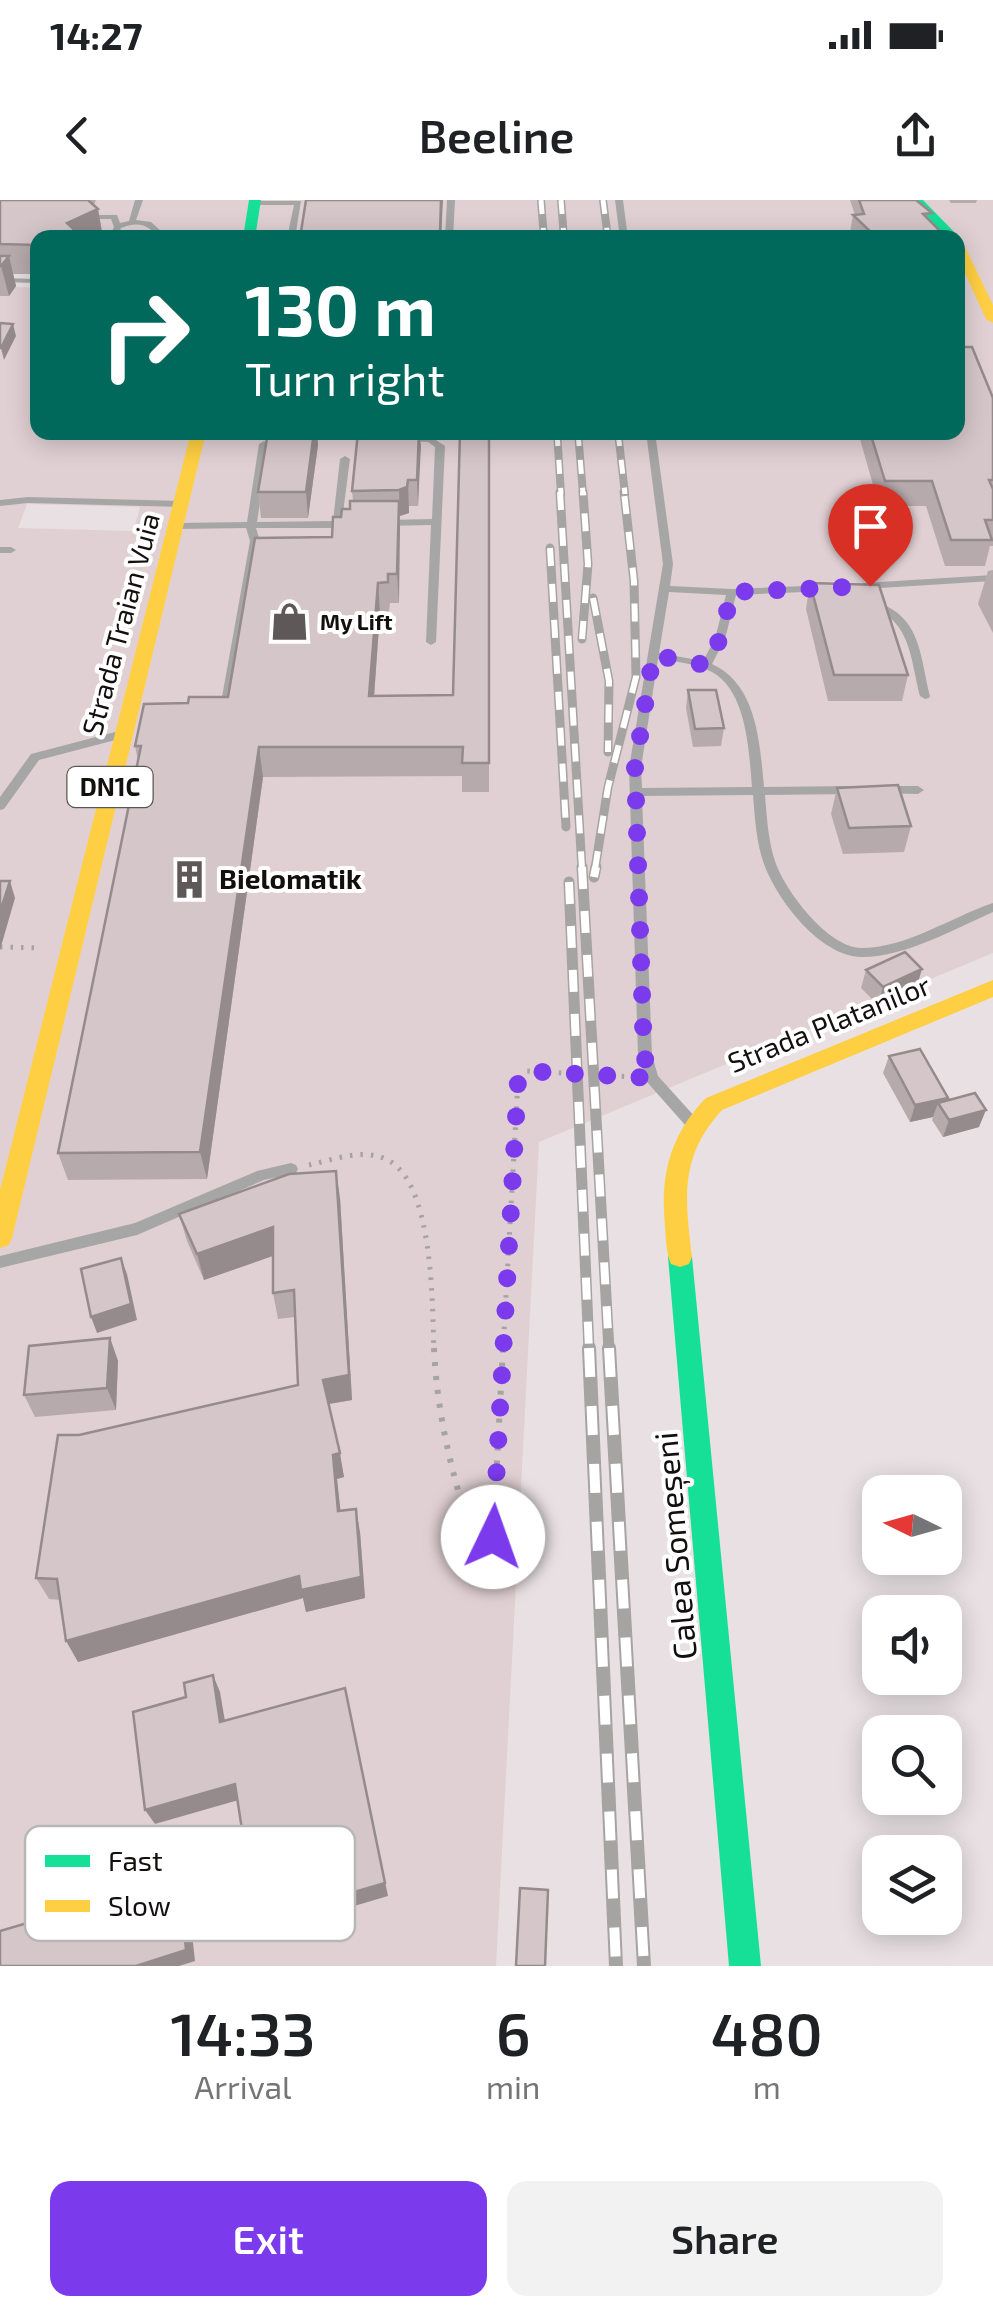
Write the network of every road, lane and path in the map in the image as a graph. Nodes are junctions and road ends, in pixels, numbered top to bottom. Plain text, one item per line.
1 (139, 200) edge
2 (450, 200) edge
3 (619, 200) edge
4 (916, 200) edge
5 (254, 201) edge
6 (74, 216) edge
7 (132, 220) junction
8 (118, 227) junction
9 (117, 230) edge
10 (154, 230) edge
11 (250, 230) edge
12 (293, 230) edge
13 (449, 230) edge
14 (623, 230) edge
15 (944, 230) edge
16 (965, 260) edge
17 (0, 280) edge
18 (30, 281) edge
19 (993, 319) edge
20 (197, 440) edge
21 (431, 440) edge
22 (651, 440) edge
23 (264, 444) edge
24 (345, 459) dead end
25 (0, 504) edge
26 (181, 515) junction
27 (437, 522) junction
28 (353, 524) edge
29 (370, 524) edge
30 (336, 525) junction
31 (251, 527) junction
32 (993, 578) edge
33 (853, 587) edge
34 (664, 588) junction
35 (732, 592) junction
36 (430, 642) dead end
37 (653, 655) junction
38 (706, 665) junction
39 (924, 696) dead end
40 (227, 697) edge
41 (124, 734) junction
42 (918, 790) dead end
43 (761, 791) junction
44 (636, 792) junction
45 (0, 806) edge
46 (993, 908) edge
47 (0, 947) edge
48 (43, 948) dead end
49 (993, 988) edge
50 (652, 1078) junction
51 (692, 1124) junction
52 (291, 1169) joint
53 (0, 1238) edge
54 (0, 1262) edge
55 (745, 1966) edge

1 - 7 lane
2 - 13 lane
3 - 14 lane
4 - 15 main road
5 - 11 main road
5 - 12 lane
6 - 8 lane
7 - 8 lane
7 - 10 lane
8 - 9 lane
16 - 19 main road
17 - 18 lane
20 - 26 main road, Strada Traian Vuia / DN1C
21 - 27 lane
22 - 34 lane
23 - 31 lane
24 - 30 lane
25 - 26 lane
26 - 31 lane
26 - 41 main road, Strada Traian Vuia / DN1C
27 - 29 lane
27 - 36 lane
28 - 30 lane
30 - 31 lane
31 - 40 lane
32 - 33 lane
34 - 35 lane
34 - 37 lane
35 - 38 lane
35 - 39 lane
37 - 38 lane
37 - 44 lane
38 - 43 lane
41 - 45 lane
41 - 53 main road, Strada Traian Vuia / DN1C
42 - 43 lane
43 - 44 lane
43 - 46 lane
44 - 50 lane
47 - 48 path
49 - 51 main road, Strada Platanilor
50 - 51 lane
50 - 52 path
51 - 55 main road, Calea Someșeni
52 - 54 lane

